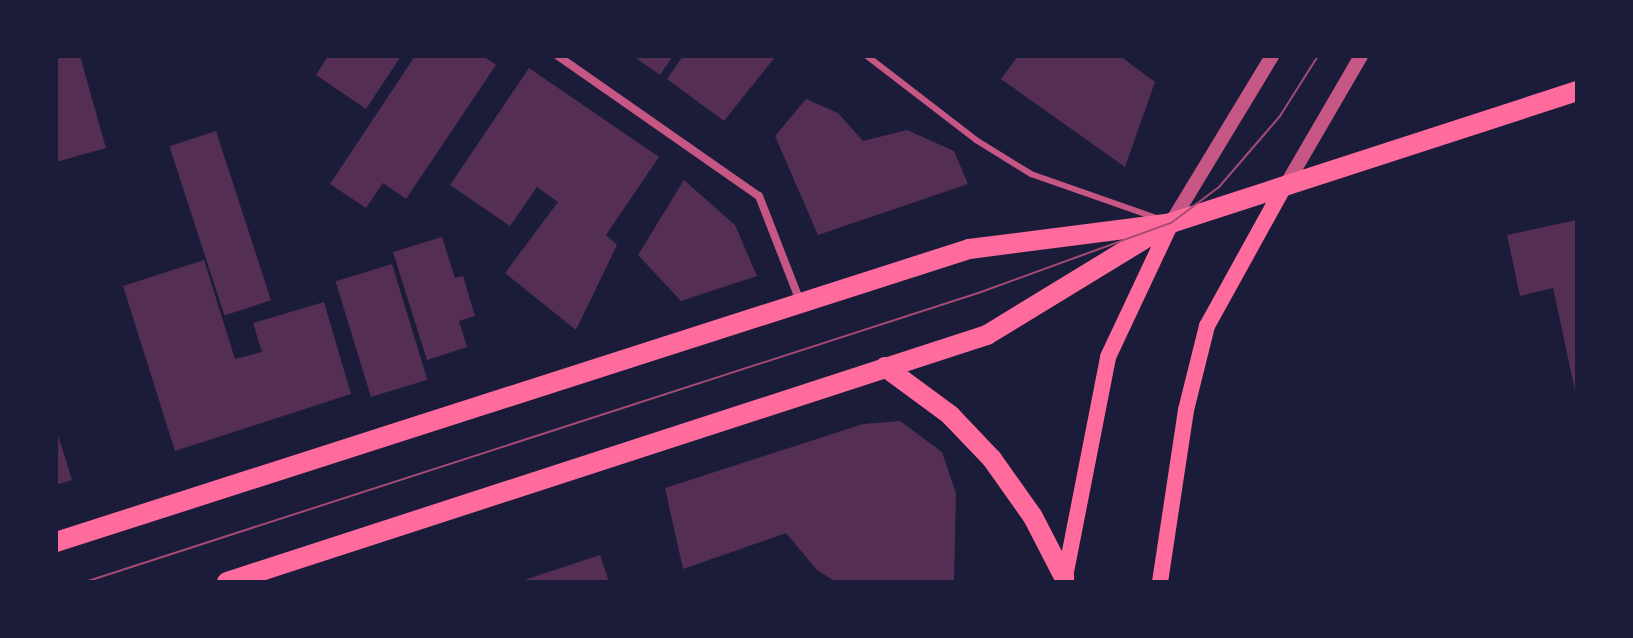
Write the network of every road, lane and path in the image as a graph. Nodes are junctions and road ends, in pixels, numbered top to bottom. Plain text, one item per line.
1 (558, 56) edge
2 (867, 56) edge
3 (1272, 56) edge
4 (1361, 56) edge
5 (1577, 91) edge
6 (1282, 190) junction
7 (1171, 223) junction
8 (800, 301) junction
9 (885, 367) junction
10 (56, 542) edge
11 (1064, 580) edge
12 (227, 582) edge
13 (1160, 582) edge

1 - 8 street
2 - 7 lane
3 - 7 street
4 - 6 street
5 - 6 main road
6 - 7 main road
6 - 13 main road
7 - 8 main road
7 - 9 main road
7 - 11 main road
8 - 10 main road
9 - 11 main road
9 - 12 main road

